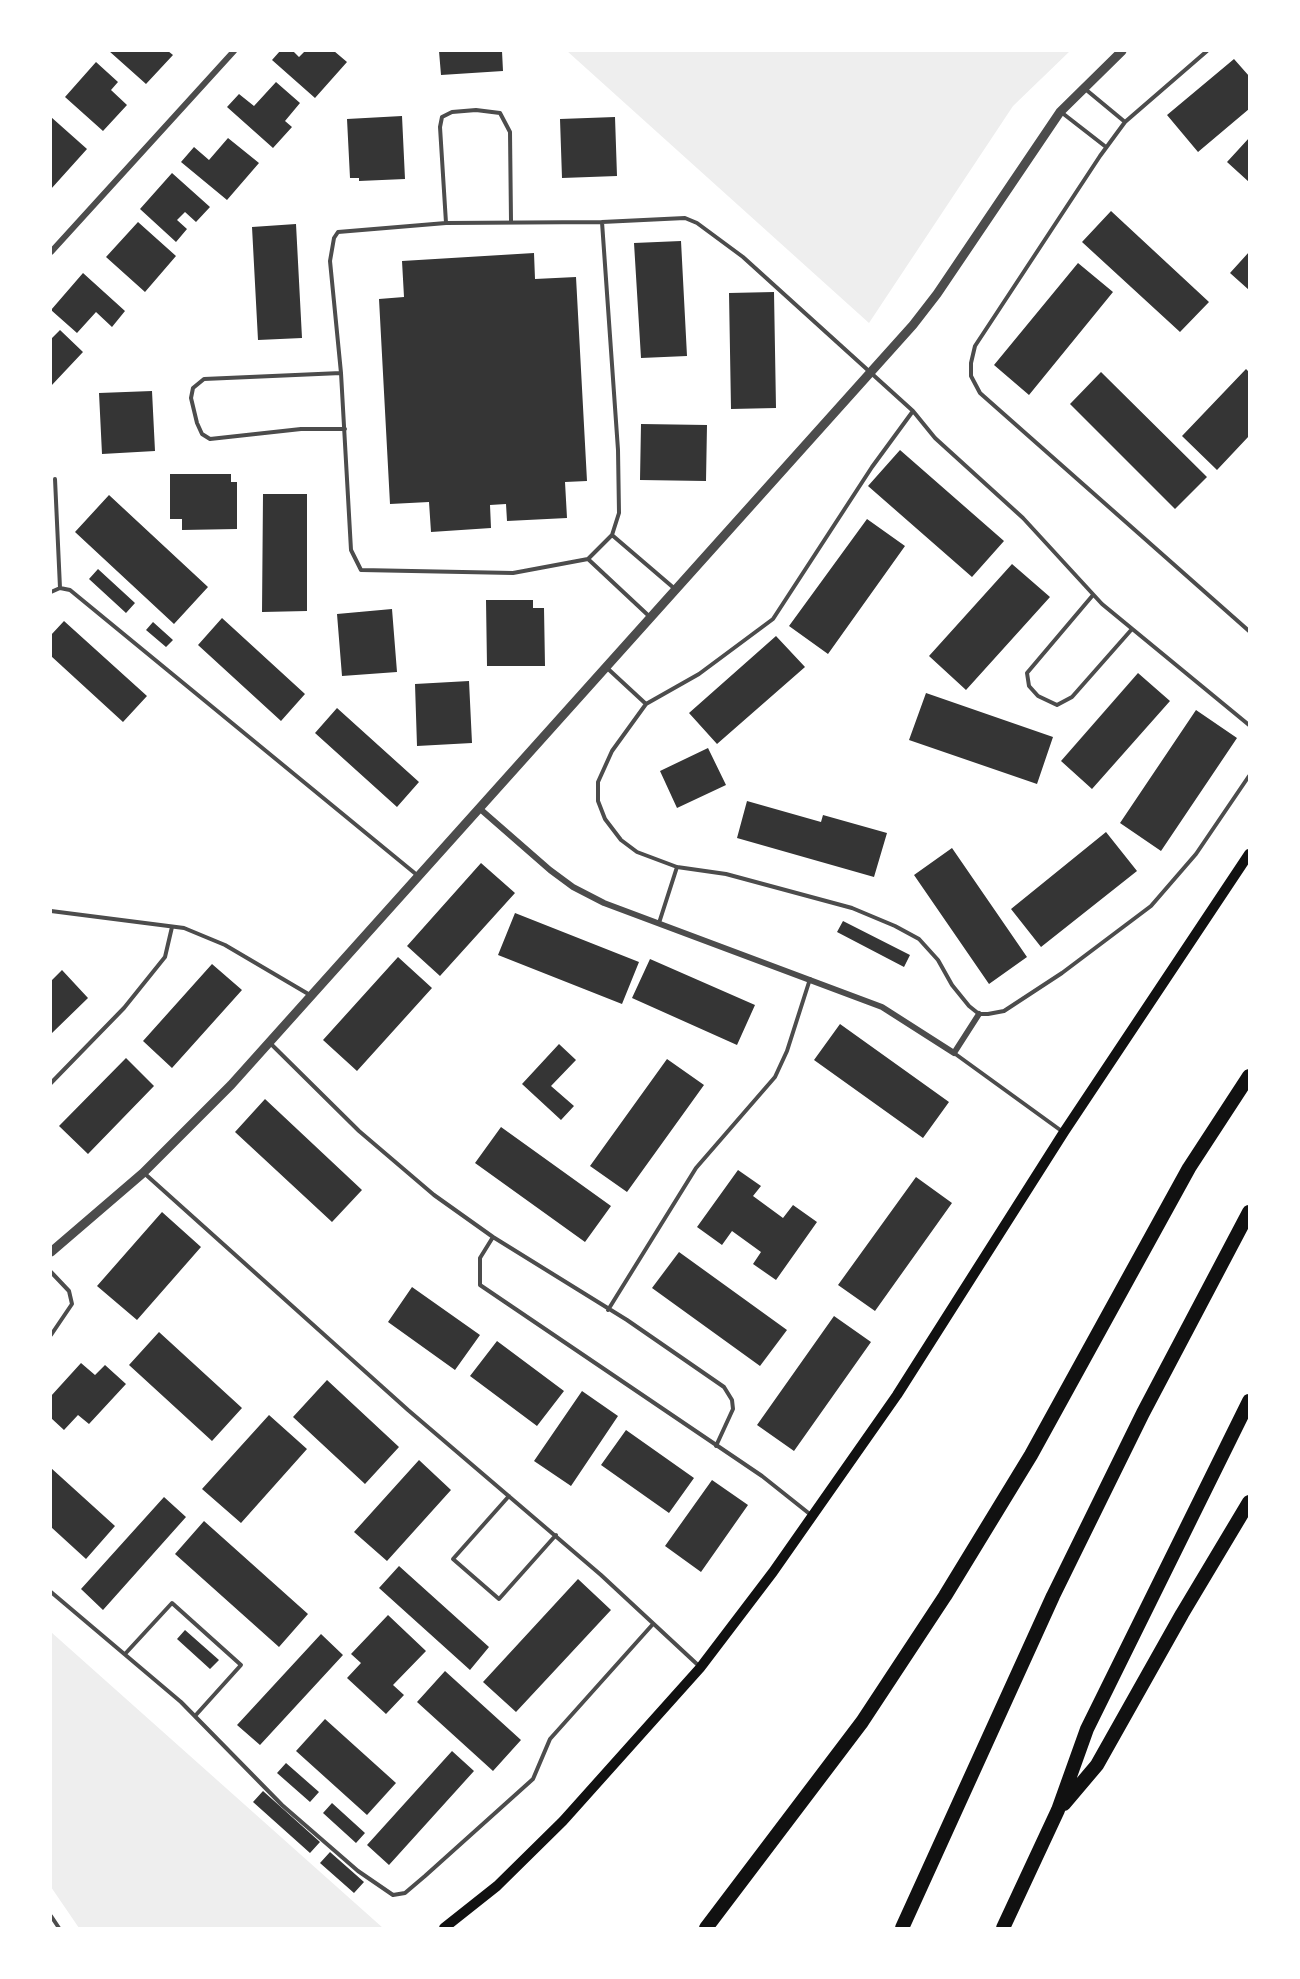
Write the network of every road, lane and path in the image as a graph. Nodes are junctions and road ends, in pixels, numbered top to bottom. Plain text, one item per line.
1 (234, 51) edge
2 (1122, 51) edge
3 (1208, 51) edge
4 (1083, 87) junction
5 (1060, 112) junction
6 (1125, 122) junction
7 (1106, 147) junction
8 (511, 221) junction
9 (602, 222) junction
10 (446, 223) junction
11 (51, 252) edge
12 (341, 373) junction
13 (869, 373) junction
14 (913, 411) junction
15 (345, 429) junction
16 (55, 479) dead end
17 (612, 535) junction
18 (588, 559) junction
19 (60, 588) junction
20 (675, 589) junction
21 (51, 592) edge
22 (1093, 595) junction
23 (650, 617) junction
24 (1132, 629) junction
25 (1249, 631) edge
26 (606, 667) junction
27 (646, 704) junction
28 (1249, 725) edge
29 (1249, 776) edge
30 (479, 808) junction
31 (1249, 854) edge
32 (678, 867) junction
33 (418, 876) junction
34 (51, 911) edge
35 (658, 923) junction
36 (172, 927) junction
37 (810, 979) junction
38 (311, 995) junction
39 (979, 1014) junction
40 (269, 1042) junction
41 (954, 1053) junction
42 (1249, 1076) edge
43 (51, 1083) edge
44 (1064, 1132) junction
45 (143, 1173) junction
46 (1249, 1212) edge
47 (493, 1237) junction
48 (51, 1252) edge
49 (51, 1272) edge
50 (608, 1310) junction
51 (51, 1335) edge
52 (1249, 1401) edge
53 (716, 1446) junction
54 (509, 1496) junction
55 (1249, 1502) edge
56 (811, 1515) junction
57 (556, 1536) junction
58 (51, 1593) edge
59 (653, 1624) junction
60 (125, 1654) junction
61 (700, 1668) junction
62 (195, 1716) junction
63 (1058, 1810) junction
64 (51, 1916) edge
65 (59, 1928) edge
66 (444, 1928) edge
67 (706, 1928) edge
68 (902, 1928) edge
69 (1003, 1928) edge

1 - 11 street
2 - 4 street
3 - 6 lane
4 - 5 street
4 - 6 lane
5 - 7 lane
5 - 13 street
6 - 7 lane
7 - 25 lane
8 - 9 lane
8 - 10 lane
8 - 10 lane
9 - 13 lane
9 - 17 lane
10 - 12 lane
12 - 15 lane
12 - 15 lane
13 - 14 lane
13 - 20 street
14 - 22 lane
14 - 27 lane
15 - 18 lane
16 - 19 lane
17 - 18 lane
17 - 20 lane
18 - 23 lane
19 - 21 lane
19 - 33 lane
20 - 23 street
22 - 24 lane
22 - 24 lane
23 - 26 street
24 - 28 lane
26 - 27 lane
26 - 30 street
27 - 32 lane
29 - 39 lane
30 - 33 street
30 - 35 street
31 - 44 main road
32 - 35 lane
32 - 39 lane
33 - 38 street
34 - 36 lane
35 - 37 street
36 - 38 lane
36 - 43 lane
37 - 41 street
37 - 50 lane
38 - 40 street
39 - 41 street
40 - 45 street
40 - 47 lane
41 - 44 lane
42 - 67 highway
44 - 56 main road
45 - 48 street
45 - 54 lane
46 - 68 highway
47 - 50 lane
47 - 53 lane
49 - 51 lane
50 - 53 lane
52 - 63 highway
53 - 56 lane
54 - 57 lane
54 - 57 lane
55 - 63 highway
56 - 61 main road
57 - 59 lane
58 - 60 lane
59 - 61 lane
59 - 62 lane
60 - 62 lane
60 - 62 lane
61 - 66 main road
63 - 69 highway
64 - 65 lane

